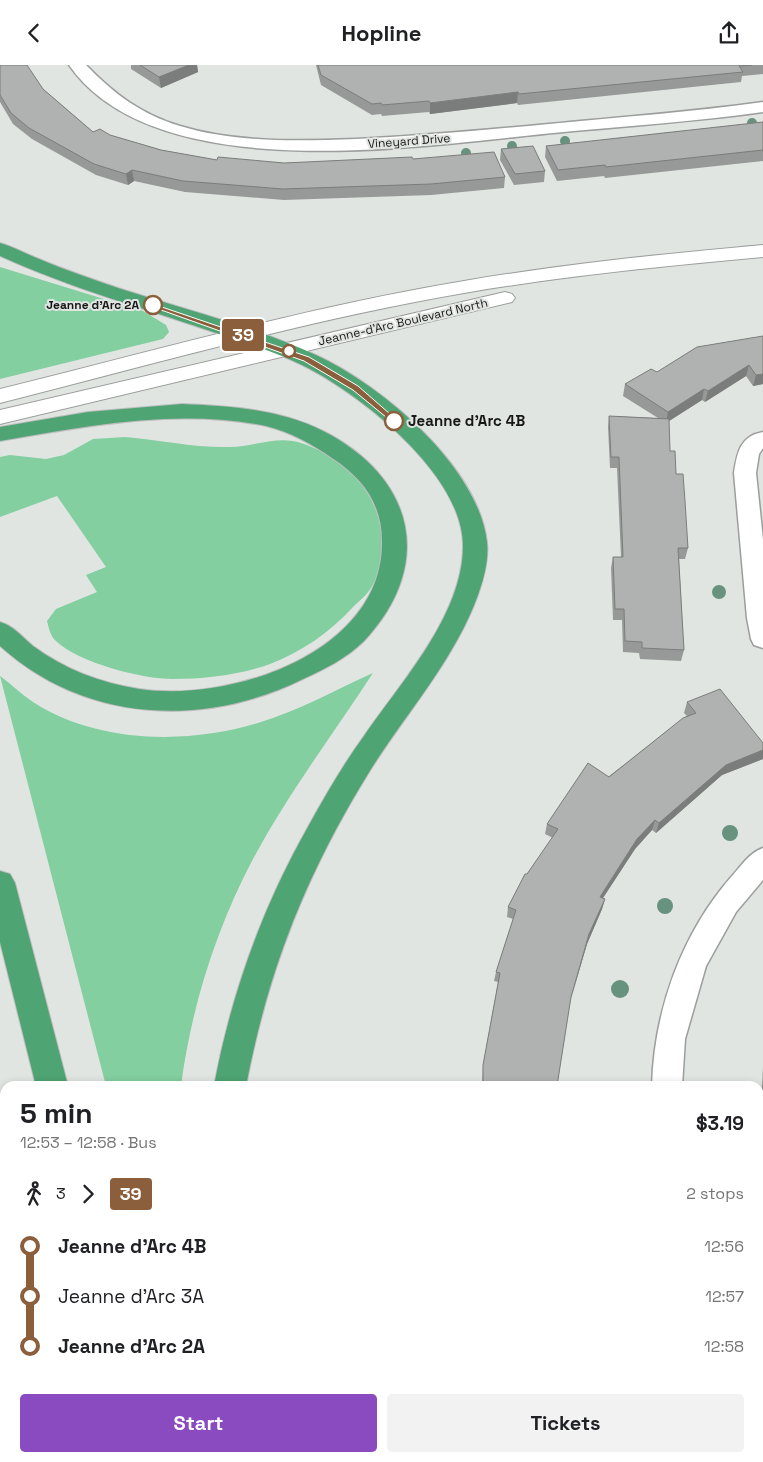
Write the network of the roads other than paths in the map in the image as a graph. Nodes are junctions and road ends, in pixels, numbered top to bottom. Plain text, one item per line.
1 (77, 65) edge
2 (763, 107) edge
3 (0, 249) edge
4 (763, 251) edge
5 (690, 258) junction
6 (244, 335) junction
7 (286, 350) junction
8 (0, 396) edge
9 (0, 417) edge
10 (0, 434) edge
11 (763, 439) edge
12 (0, 631) edge
13 (763, 639) edge
14 (763, 860) edge
15 (0, 883) edge
16 (51, 1081) edge
17 (231, 1081) edge
18 (668, 1081) edge

1 - 2 street, Vineyard Drive
3 - 6 highway
4 - 5 main road, Jeanne-d'Arc Boulevard North
5 - 6 main road, Jeanne-d'Arc Boulevard North
5 - 7 main road, Jeanne-d'Arc Boulevard North
6 - 7 highway
6 - 8 main road, Jeanne-d'Arc Boulevard North
7 - 9 main road, Jeanne-d'Arc Boulevard North
7 - 17 highway
10 - 12 highway
11 - 13 street
14 - 18 street
15 - 16 highway

